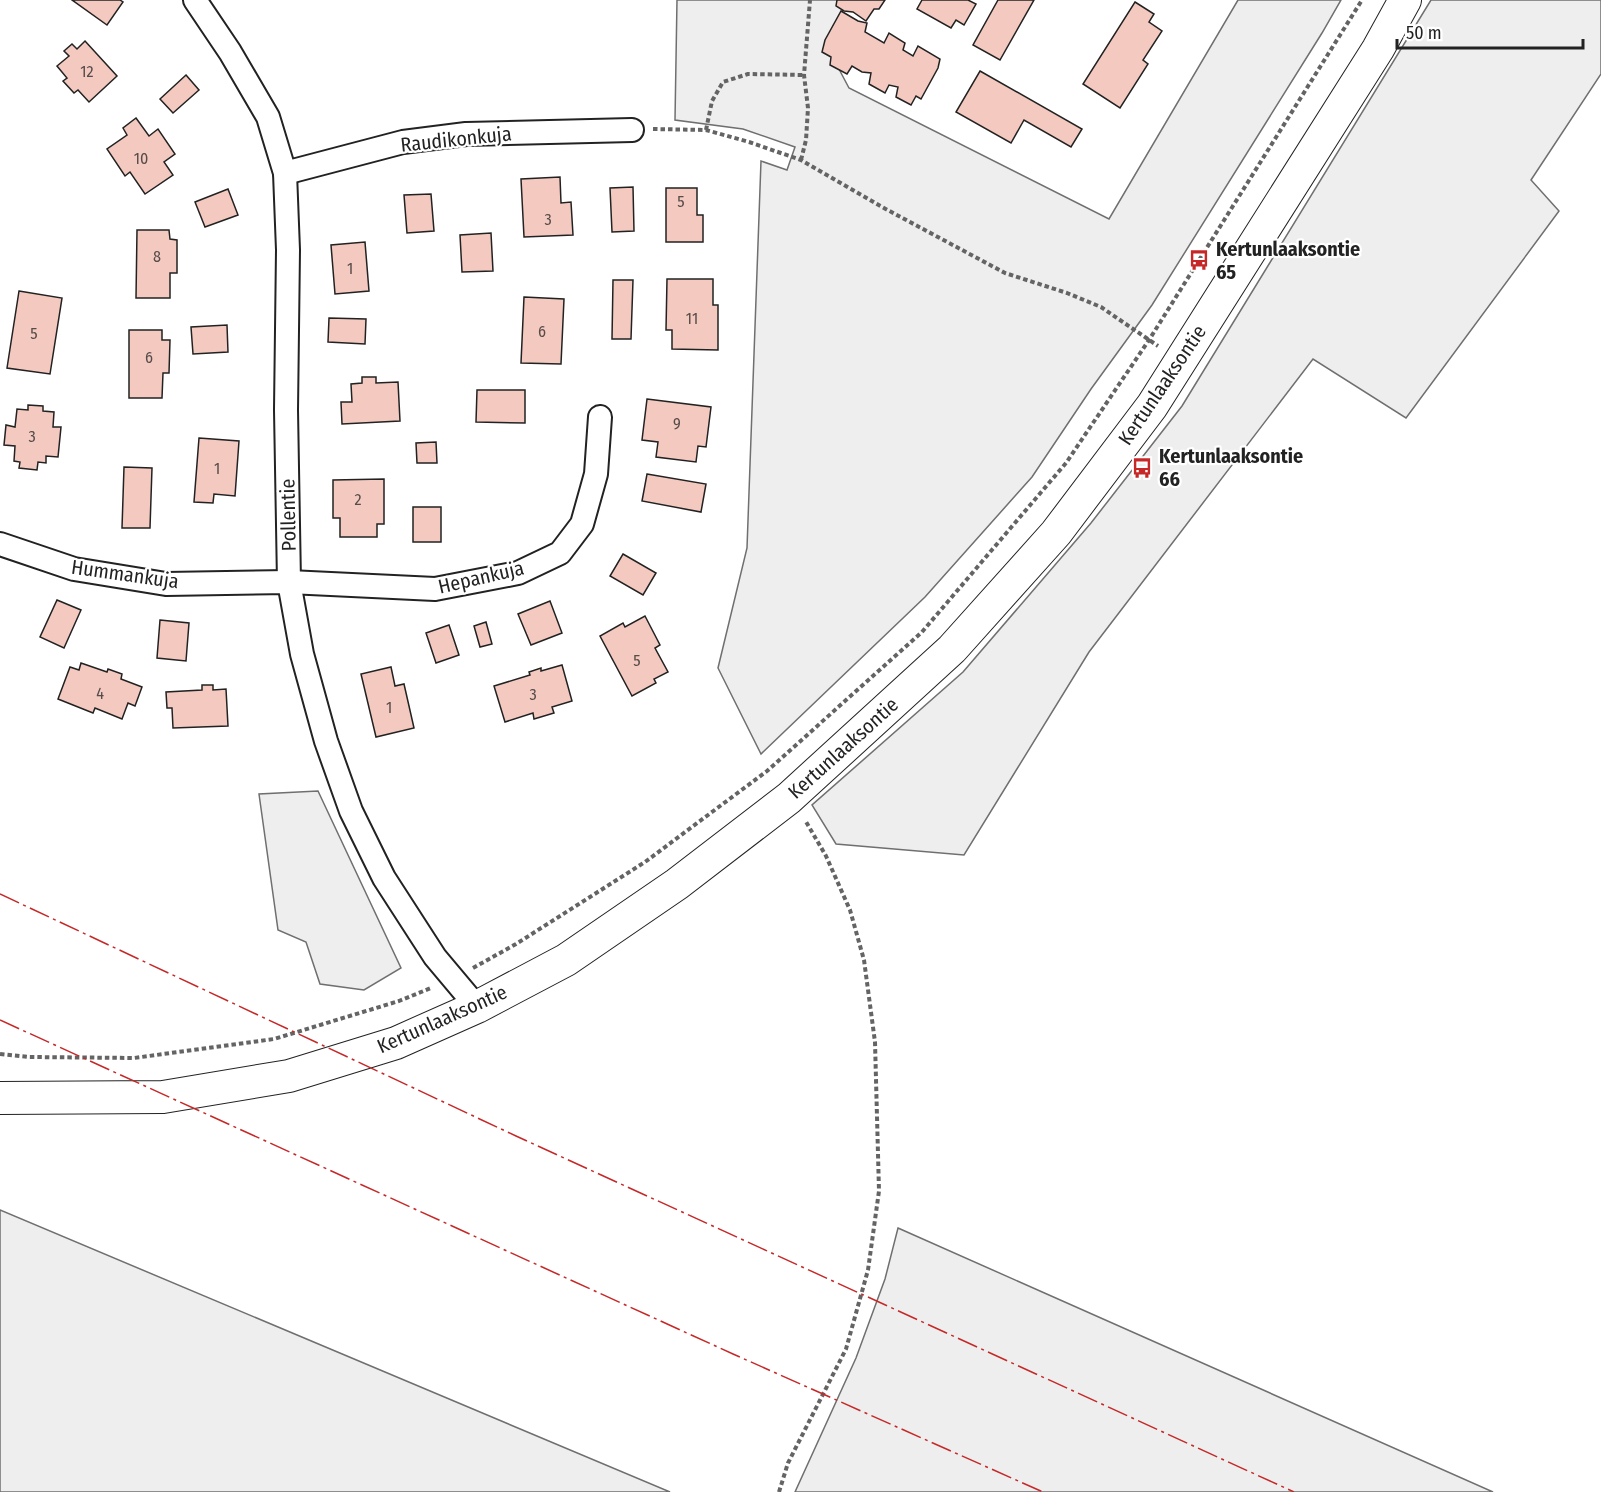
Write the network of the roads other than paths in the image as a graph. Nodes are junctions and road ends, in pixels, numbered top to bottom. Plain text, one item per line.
1 (195, 0) edge
2 (1405, 0) edge
3 (632, 130) road end
4 (285, 173) junction
5 (600, 417) dead end
6 (0, 544) edge
7 (289, 582) junction
8 (477, 1007) junction
9 (0, 1098) edge

1 - 4 street, Pollentie
2 - 8 street, Kertunlaaksontie
3 - 4 street, Raudikonkuja
4 - 7 street, Pollentie
5 - 7 street, Hepankuja
6 - 7 street, Hummankuja
7 - 8 street, Pollentie
8 - 9 street, Kertunlaaksontie

